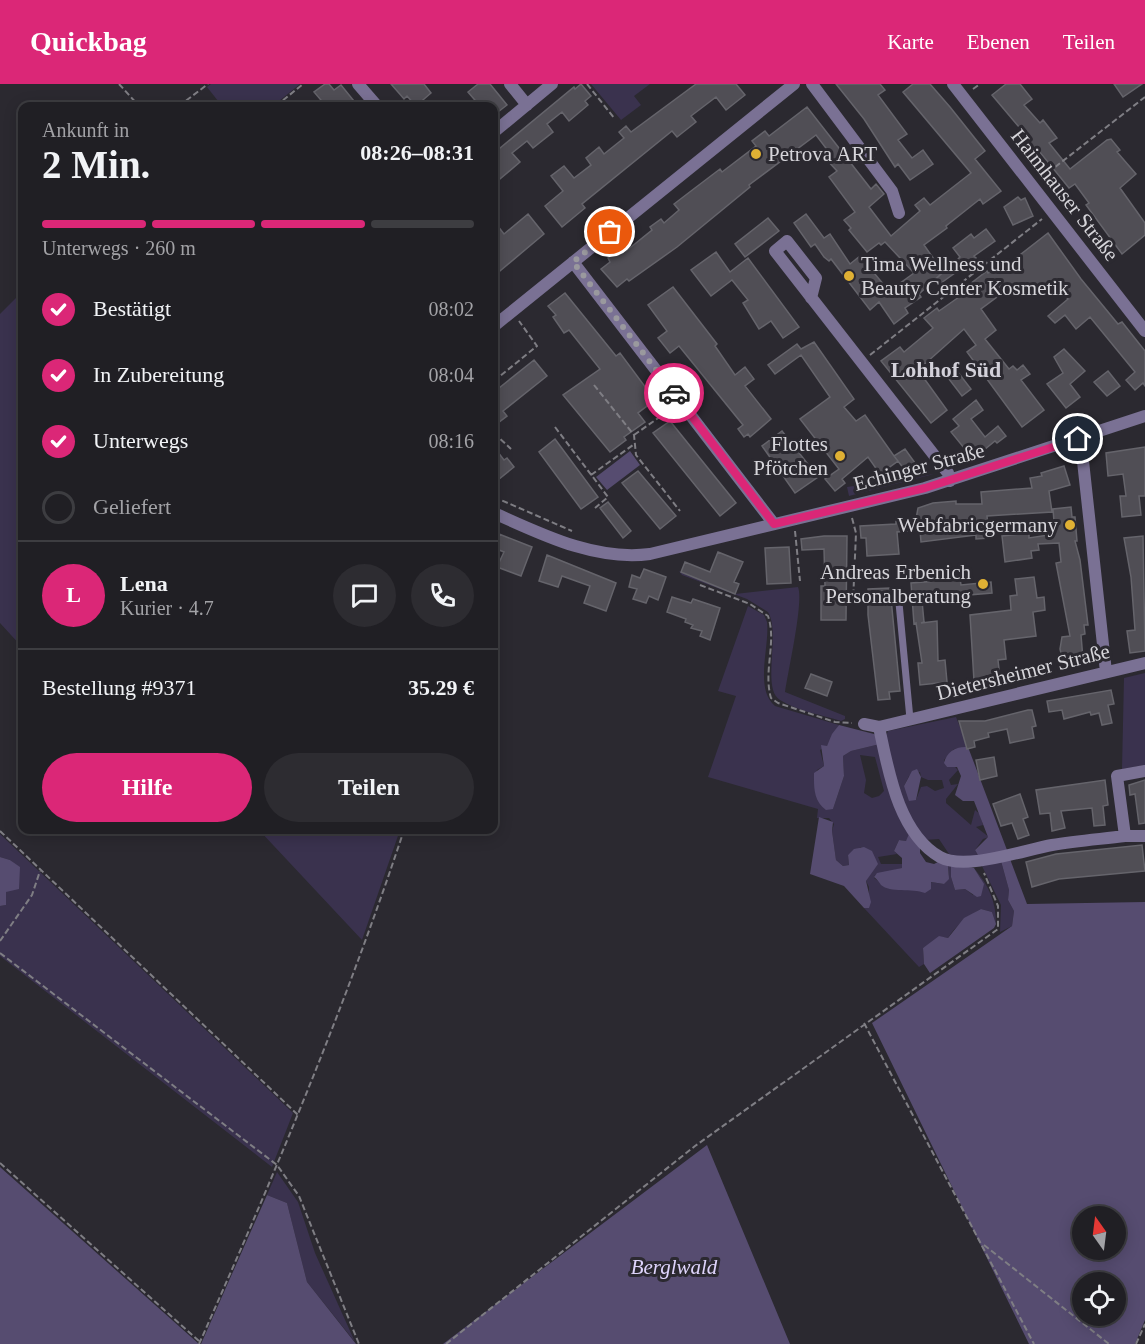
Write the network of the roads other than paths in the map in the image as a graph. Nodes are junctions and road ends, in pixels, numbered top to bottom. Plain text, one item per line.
1 (358, 84) edge
2 (510, 84) edge
3 (552, 84) edge
4 (794, 84) edge
5 (812, 84) edge
6 (953, 84) edge
7 (374, 102) edge
8 (527, 105) junction
9 (498, 129) edge
10 (899, 213) dead end
11 (573, 262) junction
12 (811, 298) dead end
13 (498, 323) edge
14 (1145, 331) edge
15 (1145, 416) edge
16 (1078, 439) junction
17 (950, 481) junction
18 (498, 515) edge
19 (774, 524) junction
20 (899, 603) dead end
21 (1145, 663) edge
22 (1107, 672) junction
23 (910, 719) junction
24 (864, 724) road end
25 (879, 727) junction
26 (1145, 771) edge
27 (1125, 836) junction
28 (1145, 836) edge

1 - 7 street
2 - 8 street
3 - 8 street
4 - 11 street
5 - 10 street
6 - 14 street, Haimhauser Straße
8 - 9 street
11 - 13 street
11 - 19 street
12 - 17 street
15 - 16 street, Echinger Straße
16 - 17 street, Echinger Straße
16 - 22 street
17 - 19 street, Echinger Straße
18 - 19 street, Echinger Straße
20 - 23 lane, Dietersheimer Straße
21 - 22 street, Dietersheimer Straße
22 - 23 street, Dietersheimer Straße
23 - 25 street, Dietersheimer Straße
24 - 25 street, Dietersheimer Straße
25 - 27 street
26 - 27 street
27 - 28 street

